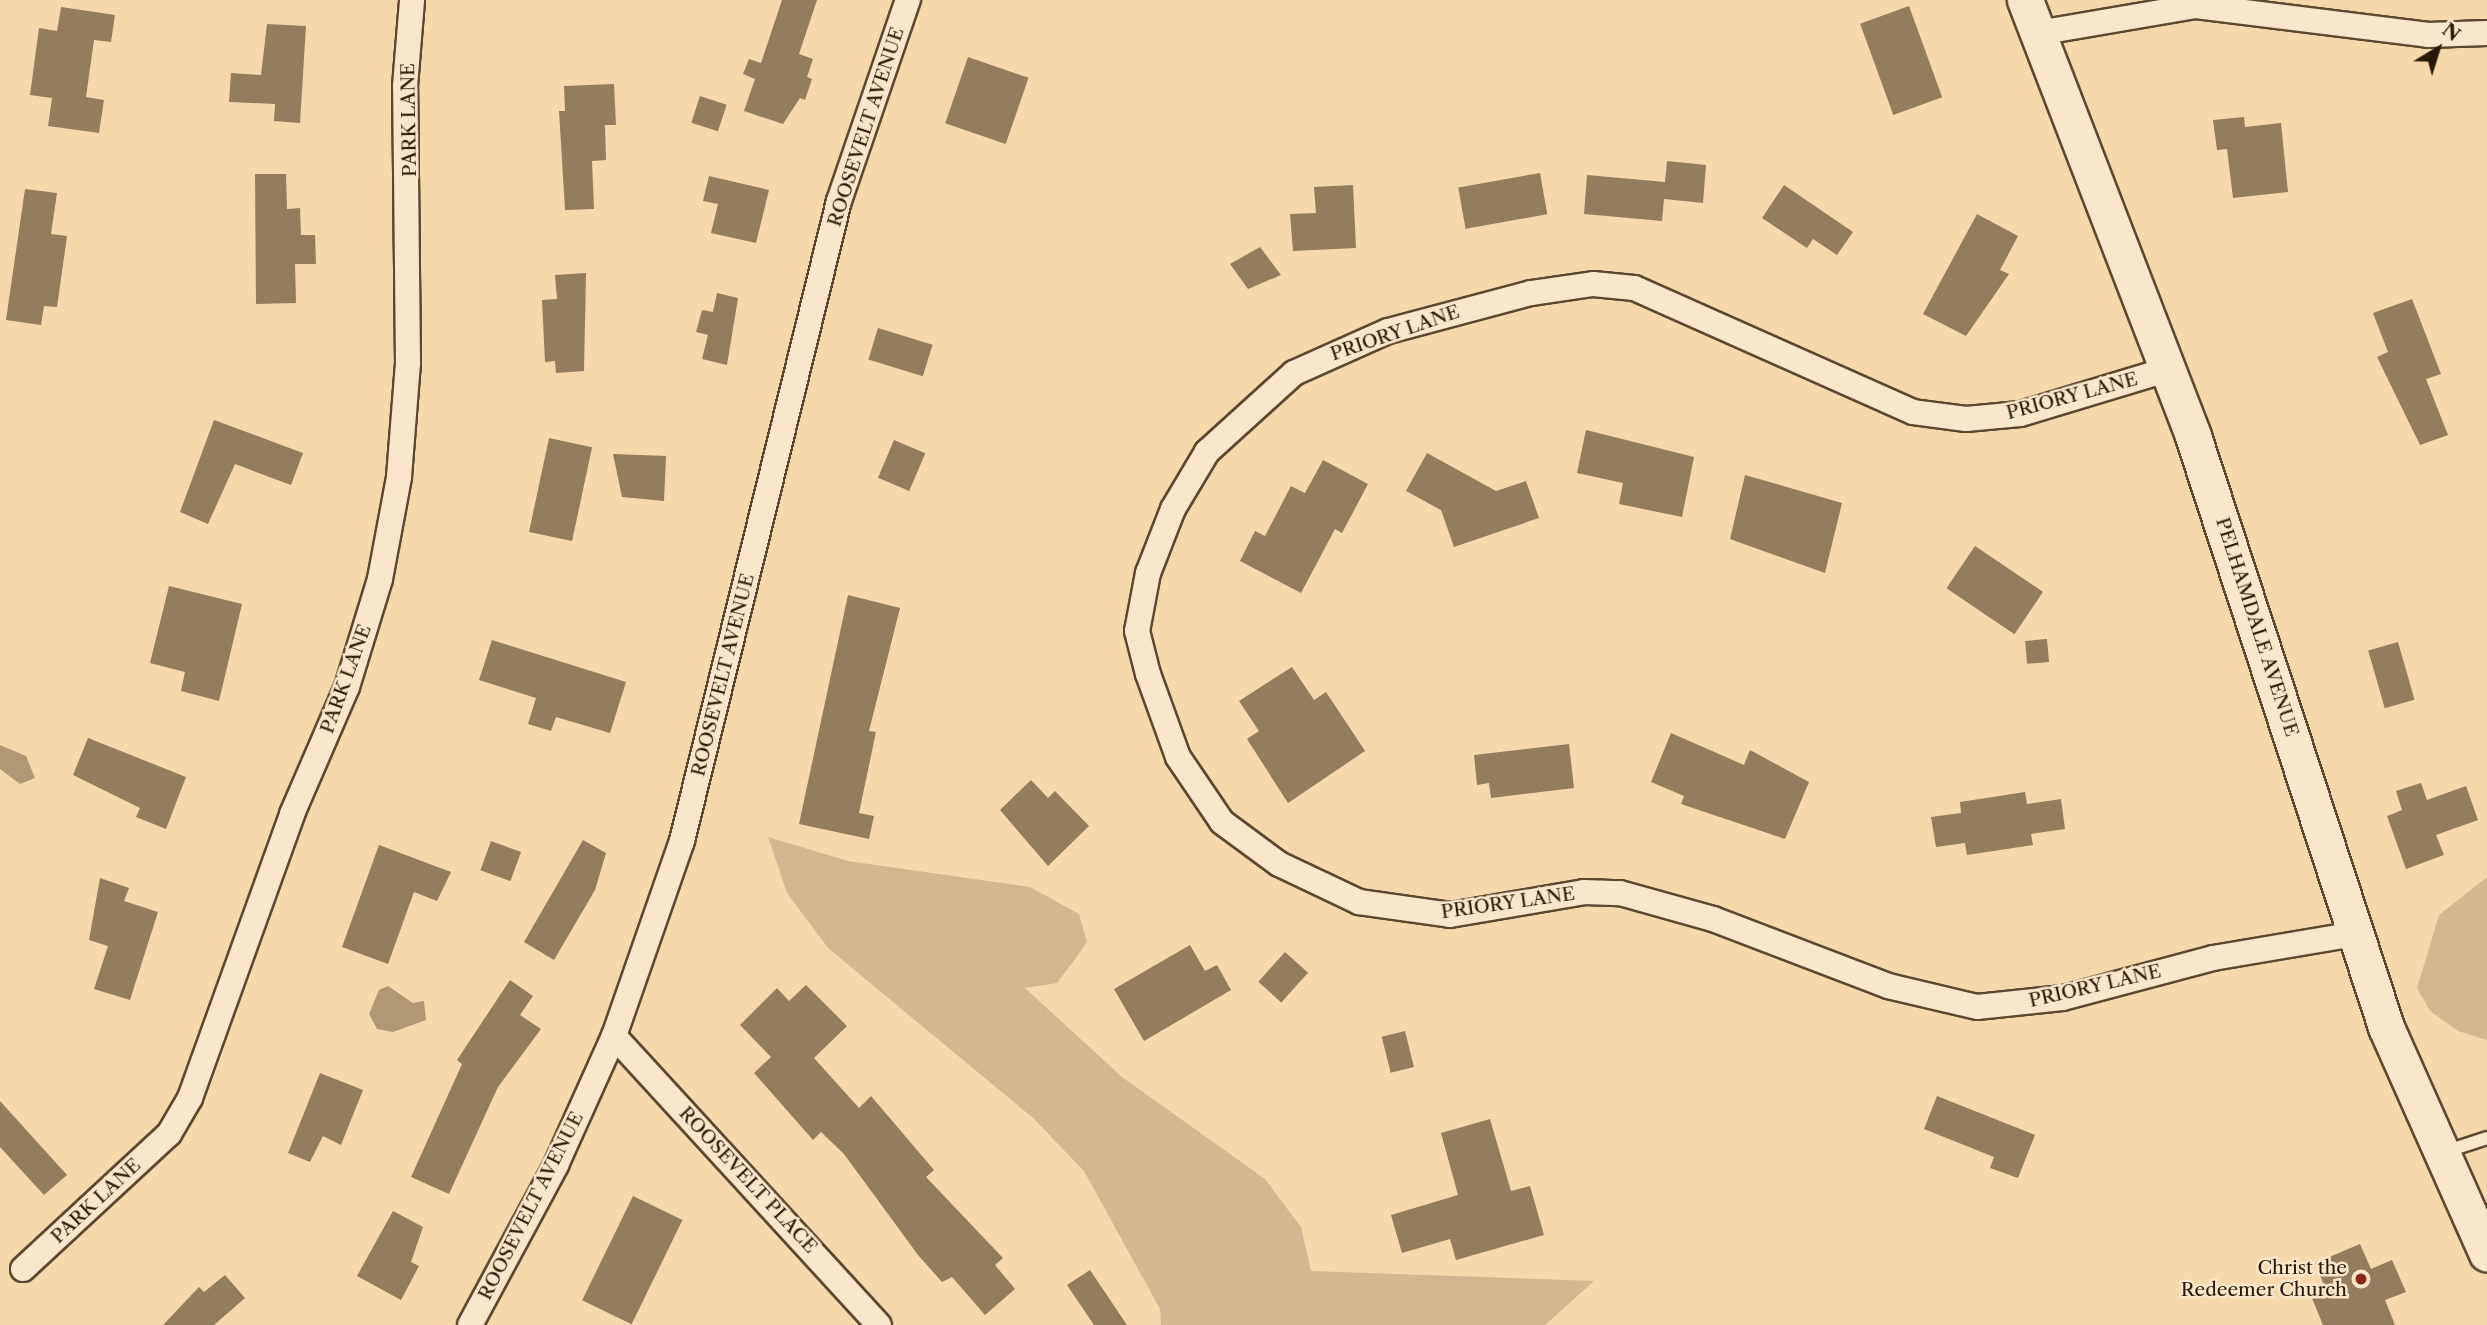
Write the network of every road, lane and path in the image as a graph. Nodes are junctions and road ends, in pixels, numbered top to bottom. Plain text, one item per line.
1 (412, 0) edge
2 (908, 0) edge
3 (2025, 0) edge
4 (2038, 33) junction
5 (2487, 33) edge
6 (2166, 370) junction
7 (2355, 934) junction
8 (614, 1037) junction
9 (2487, 1138) edge
10 (2440, 1153) junction
11 (2487, 1254) edge
12 (23, 1269) dead end
13 (470, 1325) edge
14 (879, 1325) edge

1 - 12 street, PARK LANE
2 - 8 street, ROOSEVELT AVENUE
3 - 4 street, PELHAMDALE AVENUE
4 - 5 street
4 - 6 street, PELHAMDALE AVENUE
6 - 7 street, PELHAMDALE AVENUE
6 - 7 street, PRIORY LANE
7 - 10 street, PELHAMDALE AVENUE
8 - 13 street, ROOSEVELT AVENUE
8 - 14 street, ROOSEVELT PLACE
9 - 10 lane
10 - 11 street, PELHAMDALE AVENUE

